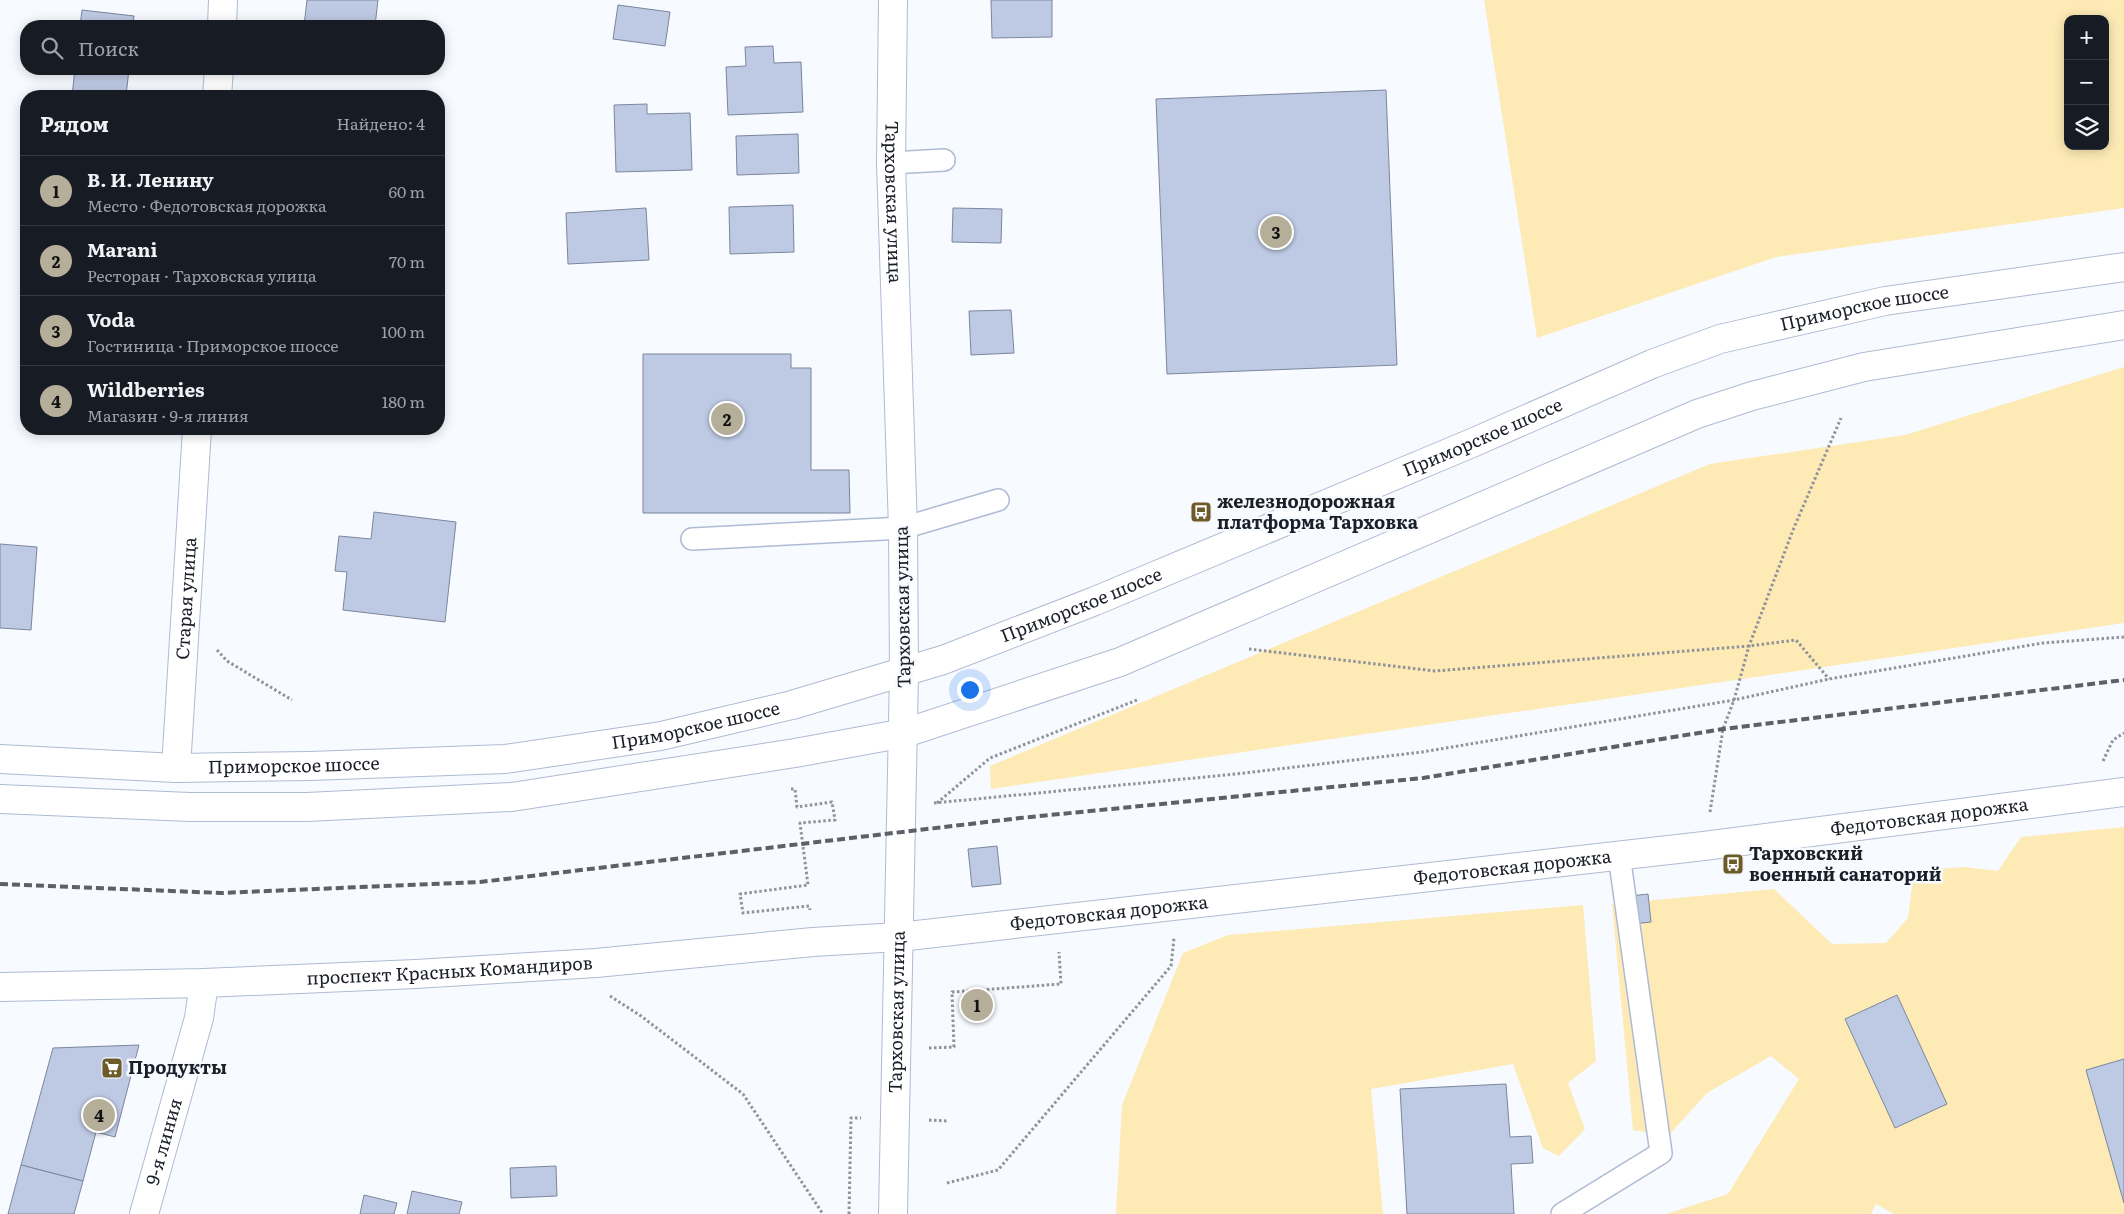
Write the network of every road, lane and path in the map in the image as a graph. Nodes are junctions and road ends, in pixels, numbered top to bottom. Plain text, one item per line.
1 (223, 0) edge
2 (893, 0) edge
3 (222, 20) edge
4 (219, 75) edge
5 (217, 90) edge
6 (944, 160) dead end
7 (891, 163) junction
8 (2124, 266) edge
9 (2124, 324) edge
10 (1841, 418) dead end
11 (197, 435) edge
12 (998, 500) dead end
13 (903, 528) junction
14 (692, 539) dead end
15 (185, 617) junction
16 (2124, 637) edge
17 (1749, 646) junction
18 (1249, 649) dead end
19 (904, 673) junction
20 (1829, 679) junction
21 (292, 700) dead end
22 (1137, 700) dead end
23 (1734, 700) junction
24 (905, 733) junction
25 (0, 759) edge
26 (176, 768) junction
27 (785, 790) dead end
28 (2124, 792) edge
29 (0, 799) edge
30 (936, 803) junction
31 (903, 806) junction
32 (1704, 846) junction
33 (1619, 855) junction
34 (810, 912) dead end
35 (1175, 932) dead end
36 (899, 937) junction
37 (1059, 944) dead end
38 (204, 983) junction
39 (0, 987) edge
40 (604, 992) dead end
41 (921, 1048) dead end
42 (851, 1118) dead end
43 (928, 1120) dead end
44 (948, 1121) dead end
45 (947, 1183) dead end
46 (144, 1214) edge
47 (823, 1214) edge
48 (849, 1214) edge
49 (894, 1214) edge
50 (1562, 1214) edge

1 - 3 main road
2 - 7 main road, Тарховская улица
4 - 5 main road
6 - 7 lane
7 - 13 main road, Тарховская улица
8 - 19 main road, Приморское шоссе
9 - 24 main road
10 - 17 path
11 - 15 main road, Старая улица
12 - 13 lane
13 - 14 lane
13 - 19 main road, Тарховская улица
15 - 21 path
15 - 26 main road, Старая улица
16 - 20 path
17 - 18 path
17 - 20 path
17 - 23 path
19 - 24 main road, Тарховская улица
19 - 26 main road, Приморское шоссе
20 - 23 path
22 - 30 path
23 - 30 path
23 - 32 path
24 - 29 main road
24 - 31 main road, Тарховская улица
25 - 26 main road, Приморское шоссе
27 - 34 path
28 - 32 main road, Федотовская дорожка
30 - 31 path
31 - 36 main road, Тарховская улица
32 - 33 main road, Федотовская дорожка
33 - 36 main road, Федотовская дорожка
33 - 50 lane
35 - 45 path
36 - 38 main road, проспект Красных Командиров
36 - 49 main road, Тарховская улица
37 - 41 path
38 - 39 main road, проспект Красных Командиров
38 - 46 main road, 9-я линия
40 - 47 path
42 - 48 path
43 - 44 path

